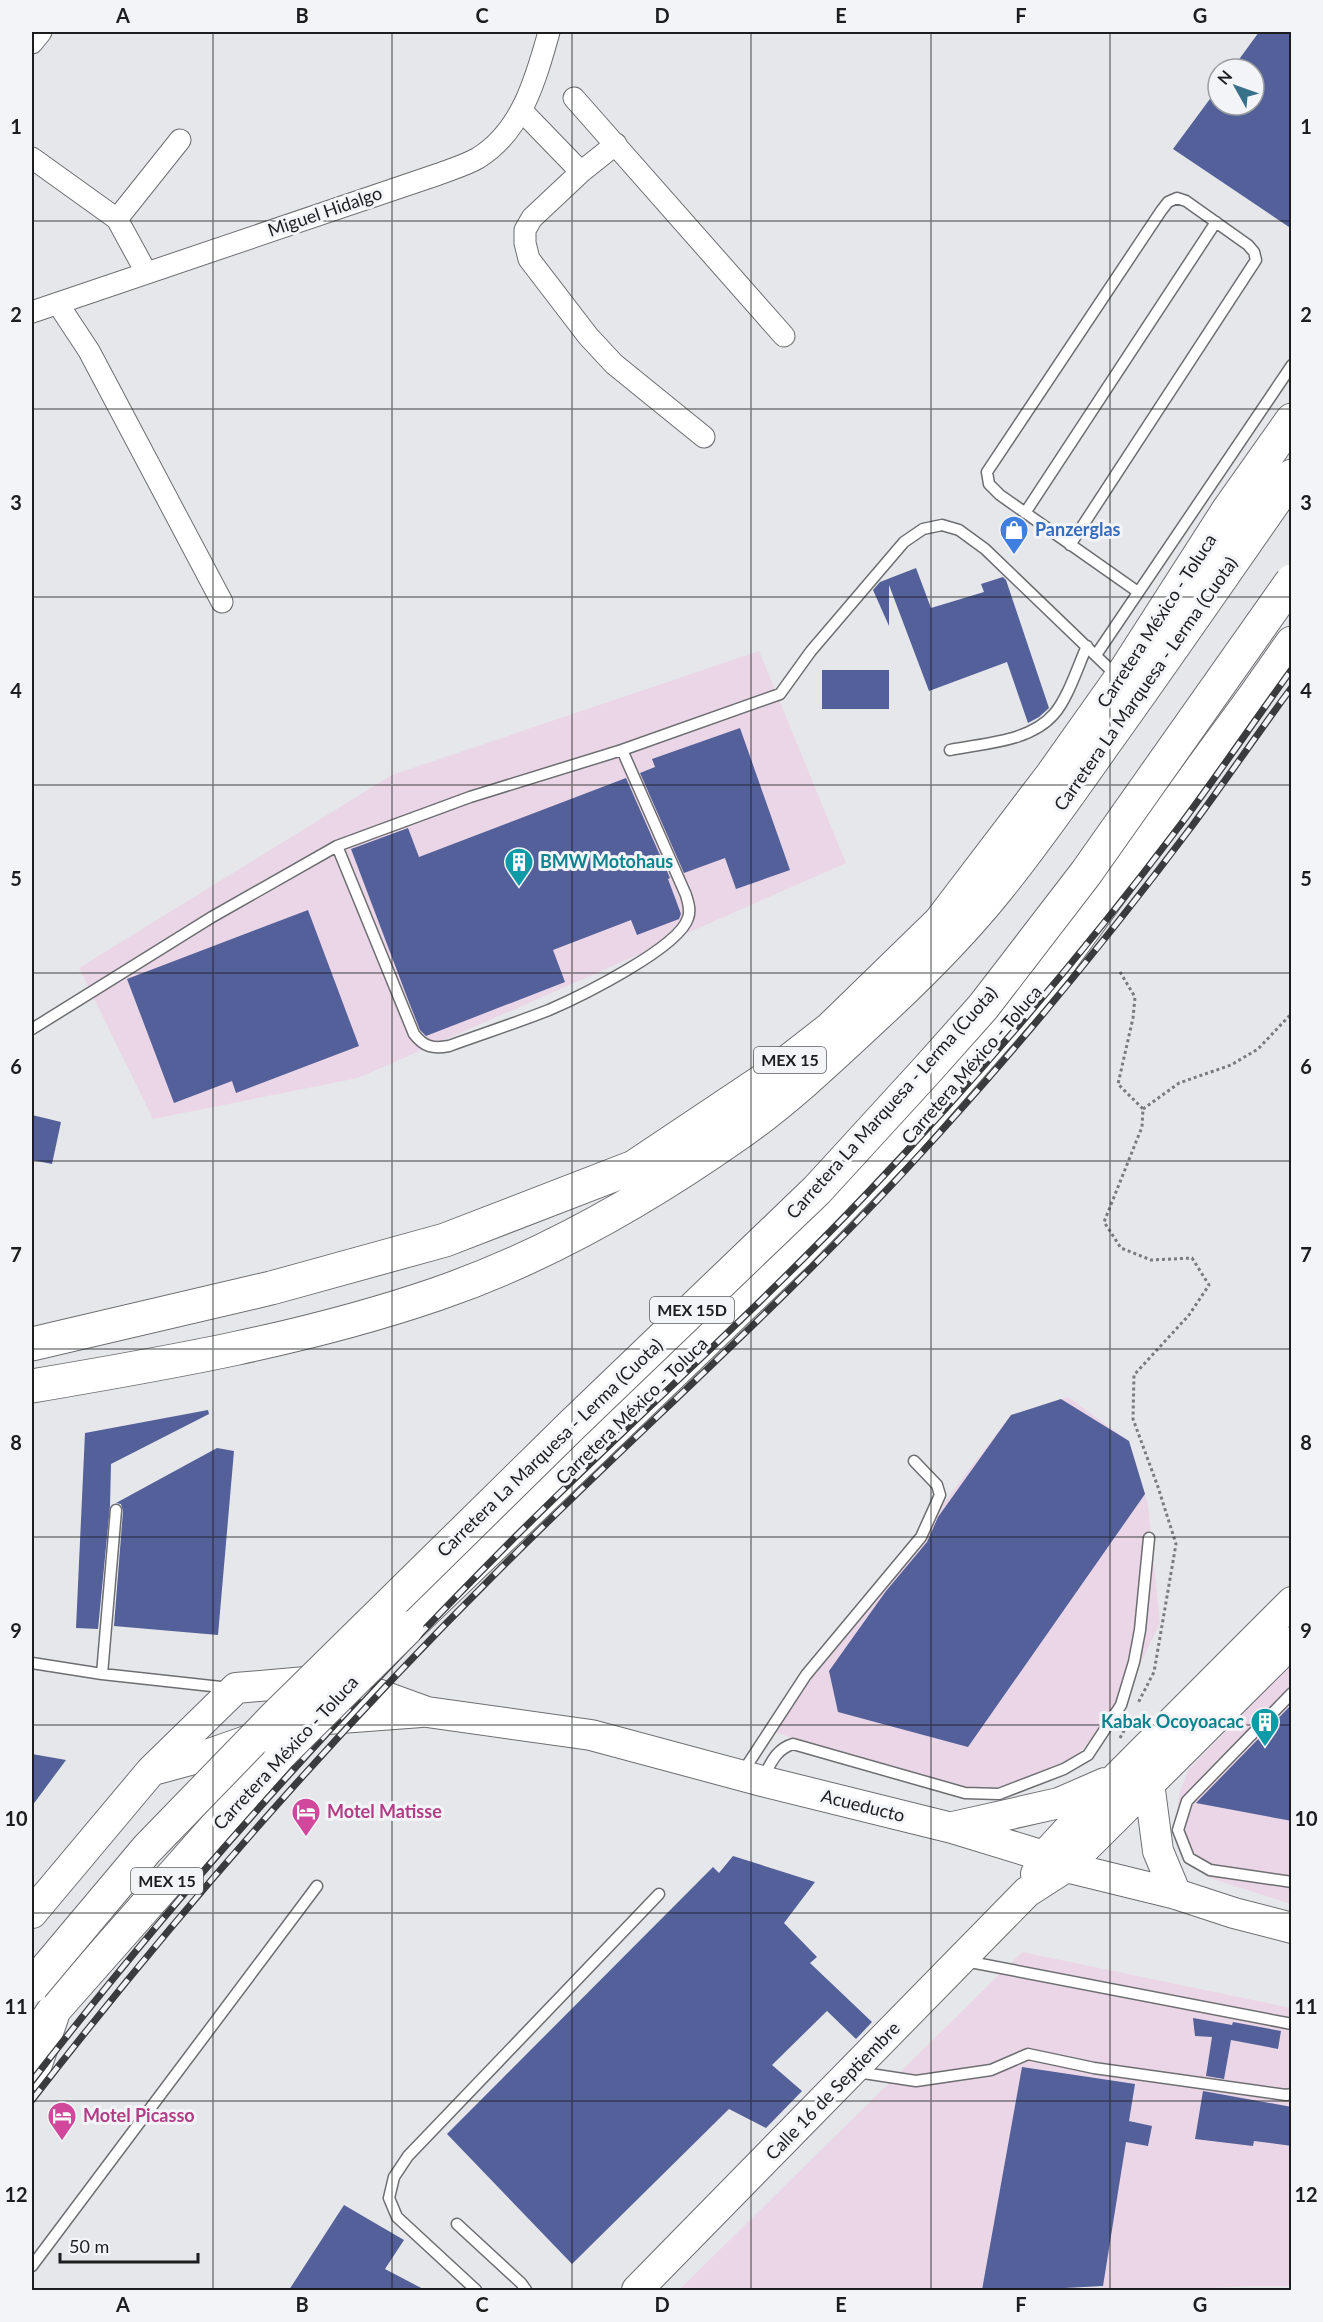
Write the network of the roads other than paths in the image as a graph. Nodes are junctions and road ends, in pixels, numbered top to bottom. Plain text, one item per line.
1 (41, 32) edge
2 (549, 32) edge
3 (32, 43) edge
4 (574, 98) dead end
5 (521, 110) junction
6 (180, 140) dead end
7 (616, 144) junction
8 (32, 158) edge
9 (581, 172) junction
10 (117, 219) junction
11 (1216, 222) junction
12 (146, 272) junction
13 (58, 304) junction
14 (32, 312) edge
15 (784, 336) dead end
16 (1292, 365) edge
17 (1292, 420) edge
18 (704, 437) dead end
19 (1292, 476) edge
20 (1025, 513) junction
21 (1070, 545) junction
22 (1292, 581) edge
23 (1138, 592) junction
24 (222, 602) dead end
25 (1292, 643) edge
26 (1087, 646) junction
27 (1096, 655) junction
28 (1120, 680) junction
29 (622, 750) junction
30 (950, 750) dead end
31 (337, 846) junction
32 (32, 1029) edge
33 (32, 1344) edge
34 (32, 1386) edge
35 (914, 1461) dead end
36 (116, 1510) dead end
37 (1149, 1538) dead end
38 (1292, 1602) edge
39 (1292, 1642) edge
40 (32, 1663) edge
41 (102, 1674) junction
42 (236, 1688) junction
43 (1292, 1694) edge
44 (427, 1712) junction
45 (151, 1771) junction
46 (751, 1778) junction
47 (1116, 1778) junction
48 (1149, 1783) junction
49 (952, 1828) junction
50 (1055, 1862) junction
51 (1292, 1882) edge
52 (317, 1886) dead end
53 (659, 1894) dead end
54 (1176, 1894) junction
55 (32, 1913) edge
56 (1292, 1928) edge
57 (960, 1960) junction
58 (32, 1986) edge
59 (54, 2010) junction
60 (1292, 2024) edge
61 (32, 2042) edge
62 (853, 2071) junction
63 (32, 2074) edge
64 (1292, 2094) edge
65 (457, 2224) dead end
66 (32, 2266) edge
67 (476, 2290) edge
68 (526, 2290) edge
69 (637, 2290) edge

1 - 3 street
2 - 5 street, Miguel Hidalgo
4 - 7 street
5 - 9 street
5 - 12 street, Miguel Hidalgo
6 - 10 street
7 - 9 street
7 - 15 street
8 - 10 street
9 - 18 street
10 - 12 street
11 - 20 lane
11 - 20 lane
11 - 21 lane
12 - 13 street, Miguel Hidalgo
13 - 14 street, Miguel Hidalgo
13 - 24 street
16 - 23 lane
17 - 28 main road, Carretera México - Toluca / MEX 15
19 - 34 main road, Carretera La Marquesa - Lerma (Cuota)
20 - 21 lane
21 - 23 lane
22 - 58 main road, Carretera La Marquesa - Lerma (Cuota) / MEX 15D, bridge
23 - 27 lane
25 - 59 main road, Carretera México - Toluca / MEX 15, bridge
26 - 27 lane
26 - 29 lane
26 - 30 lane
27 - 28 lane
28 - 33 main road, Carretera México - Toluca / MEX 15
29 - 31 lane
29 - 31 lane
31 - 32 lane
35 - 46 lane
36 - 41 lane
37 - 46 lane
38 - 47 main road, Calle 16 de Septiembre
39 - 48 main road, Calle 16 de Septiembre
40 - 41 lane
41 - 42 lane
42 - 44 main road
42 - 45 main road
43 - 51 lane
44 - 45 main road
44 - 46 main road, Acueducto
45 - 55 main road
46 - 49 main road, Acueducto
47 - 49 main road
47 - 50 main road, Calle 16 de Septiembre
48 - 50 main road, Calle 16 de Septiembre
48 - 54 main road
49 - 50 main road, Acueducto
50 - 54 main road, Acueducto
50 - 57 main road, Calle 16 de Septiembre
52 - 66 lane
53 - 67 lane
54 - 56 main road, Acueducto
57 - 60 lane
57 - 62 main road, Calle 16 de Septiembre
59 - 61 main road, Carretera México - Toluca / MEX 15
59 - 63 main road
62 - 64 lane
62 - 69 main road, Calle 16 de Septiembre
65 - 68 lane

